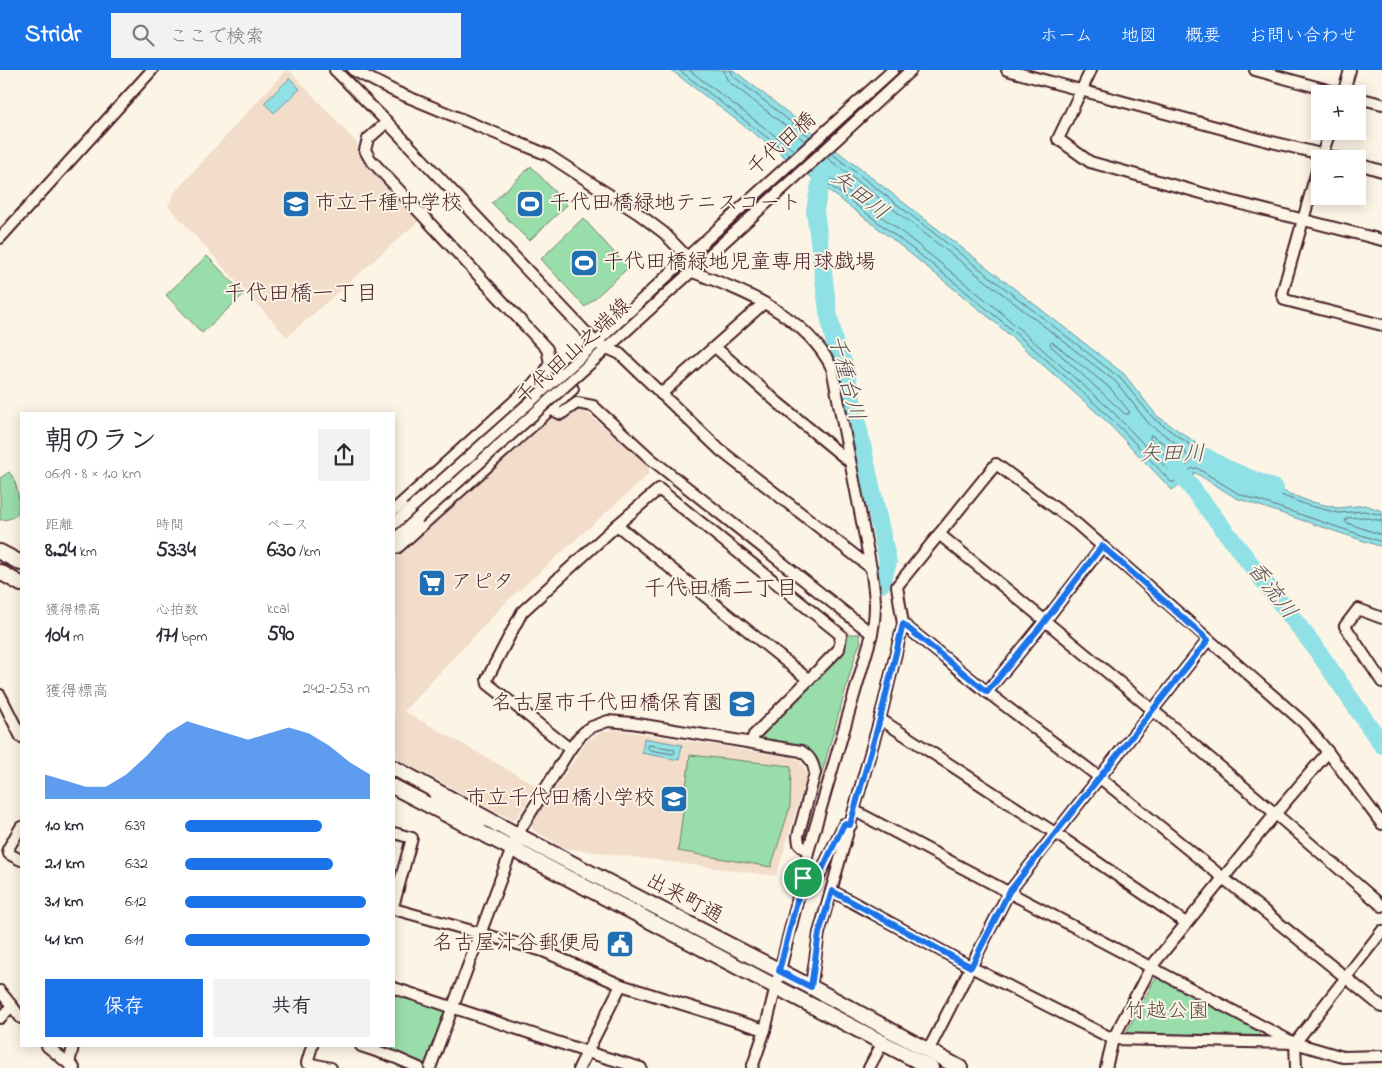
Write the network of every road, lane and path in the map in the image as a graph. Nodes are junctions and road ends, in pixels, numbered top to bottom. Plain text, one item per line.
1 (152, 70) edge
2 (335, 70) edge
3 (893, 70) edge
4 (911, 70) edge
5 (1007, 70) edge
6 (1090, 70) edge
7 (1255, 70) edge
8 (1350, 70) edge
9 (355, 71) edge
10 (349, 84) junction
11 (1311, 85) edge
12 (1346, 85) edge
13 (1082, 90) junction
14 (1366, 100) edge
15 (1382, 104) edge
16 (387, 122) junction
17 (1311, 154) edge
18 (1366, 166) edge
19 (1382, 171) edge
20 (1311, 191) edge
21 (1303, 219) junction
22 (0, 238) edge
23 (1382, 240) edge
24 (697, 248) joint
25 (687, 257) junction
26 (690, 272) junction
27 (764, 302) junction
28 (1382, 326) edge
29 (596, 343) junction
30 (716, 347) junction
31 (607, 348) junction
32 (550, 363) junction
33 (661, 394) junction
34 (552, 410) junction
35 (850, 462) junction
36 (395, 509) edge
37 (395, 523) edge
38 (617, 525) junction
39 (939, 534) junction
40 (395, 539) edge
41 (1102, 546) junction
42 (395, 548) edge
43 (0, 552) edge
44 (20, 562) edge
45 (871, 568) junction
46 (0, 572) edge
47 (20, 583) edge
48 (1382, 618) edge
49 (1045, 621) junction
50 (903, 624) junction
51 (872, 634) junction
52 (1208, 640) junction
53 (809, 680) junction
54 (1382, 682) edge
55 (987, 692) junction
56 (2, 702) edge
57 (1153, 709) junction
58 (880, 719) junction
59 (20, 734) edge
60 (751, 742) junction
61 (570, 749) junction
62 (1328, 752) junction
63 (395, 769) edge
64 (395, 776) edge
65 (1099, 777) junction
66 (395, 787) edge
67 (855, 811) junction
68 (1276, 813) junction
69 (1382, 824) edge
70 (850, 825) junction
71 (20, 829) edge
72 (395, 833) edge
73 (1055, 833) junction
74 (514, 843) junction
75 (808, 852) junction
76 (20, 860) edge
77 (1223, 876) junction
78 (803, 878) junction
79 (832, 891) junction
80 (1009, 892) junction
81 (395, 899) edge
82 (1382, 906) edge
83 (395, 909) edge
84 (1186, 923) junction
85 (1382, 931) edge
86 (479, 934) junction
87 (971, 967) junction
88 (1151, 967) junction
89 (779, 971) junction
90 (1346, 976) junction
91 (621, 985) junction
92 (776, 986) junction
93 (811, 987) junction
94 (395, 988) edge
95 (0, 991) edge
96 (12, 1006) junction
97 (1382, 1007) edge
98 (451, 1008) junction
99 (20, 1017) edge
100 (0, 1018) edge
101 (765, 1030) junction
102 (1113, 1039) junction
103 (882, 1042) junction
104 (1295, 1044) junction
105 (48, 1047) edge
106 (72, 1047) edge
107 (312, 1047) edge
108 (364, 1047) edge
109 (928, 1051) junction
110 (587, 1052) junction
111 (1382, 1056) edge
112 (71, 1066) edge
113 (958, 1067) edge
114 (330, 1068) edge
115 (419, 1068) edge
116 (430, 1068) edge
117 (578, 1068) edge
118 (641, 1068) edge
119 (752, 1068) edge
120 (869, 1068) edge
121 (931, 1068) edge
122 (1106, 1068) edge
123 (1296, 1068) edge

1 - 22 street
2 - 10 street
3 - 24 street, 千代田橋
4 - 26 street, 千代田山之端線
5 - 13 street
6 - 13 street
7 - 11 street
8 - 12 street
9 - 10 street
9 - 25 street
10 - 16 street
13 - 17 street
13 - 21 street
14 - 15 street
16 - 29 street
16 - 32 street
18 - 19 street
20 - 21 street
21 - 23 street
21 - 28 street
24 - 25 street, 千代田山之端線
25 - 26 street
25 - 29 street, 千代田山之端線
26 - 27 street
26 - 31 street, 千代田山之端線
27 - 30 street
27 - 35 street
29 - 31 street
29 - 37 street, 千代田山之端線, bridge
30 - 33 street
30 - 35 street
31 - 33 street
31 - 40 street, 千代田山之端線, bridge
32 - 34 street
32 - 36 street
33 - 45 street
34 - 42 street
34 - 51 street
35 - 45 street
38 - 53 street
38 - 53 street
38 - 61 street
39 - 41 street
39 - 49 street
39 - 50 street
41 - 49 street
41 - 52 street
43 - 44 main road
45 - 51 street
46 - 47 main road
48 - 54 street
49 - 55 street
49 - 57 street
50 - 55 street
50 - 58 street
51 - 75 street
52 - 57 street
52 - 62 street
53 - 60 street
55 - 65 street
56 - 59 street
57 - 65 street
57 - 68 street
58 - 67 street
58 - 73 street
60 - 61 street
60 - 75 street
61 - 74 street
62 - 68 street
62 - 69 street
63 - 74 main road, 出来町通
64 - 74 street
65 - 73 street
65 - 77 street
66 - 74 main road, 出来町通
67 - 70 street
67 - 80 street
68 - 77 street
68 - 82 street
70 - 78 street
70 - 79 street
71 - 76 street
72 - 81 street
73 - 80 street
73 - 84 street
74 - 86 street
74 - 89 main road, 出来町通
74 - 92 main road, 出来町通
75 - 78 street
77 - 84 street
77 - 90 street
78 - 89 street
79 - 87 street
79 - 93 street
80 - 87 street
80 - 88 street
83 - 86 street
84 - 88 street
85 - 90 street
86 - 91 street
86 - 98 street
87 - 102 street
87 - 109 street
88 - 102 street
88 - 104 street
89 - 92 street
89 - 93 main road, 出来町通
90 - 97 street
90 - 104 street
91 - 101 street
91 - 110 street
92 - 101 street
92 - 103 main road, 出来町通
93 - 109 main road, 出来町通
94 - 98 street
95 - 96 street
96 - 99 street
96 - 100 street
98 - 110 street
98 - 116 street
101 - 119 street
102 - 104 street
102 - 122 street
103 - 120 street
103 - 121 main road, 出来町通
104 - 111 street
104 - 123 street
105 - 112 street
106 - 112 street
107 - 114 street
108 - 115 street
109 - 113 main road, 出来町通
110 - 117 street
110 - 118 street

